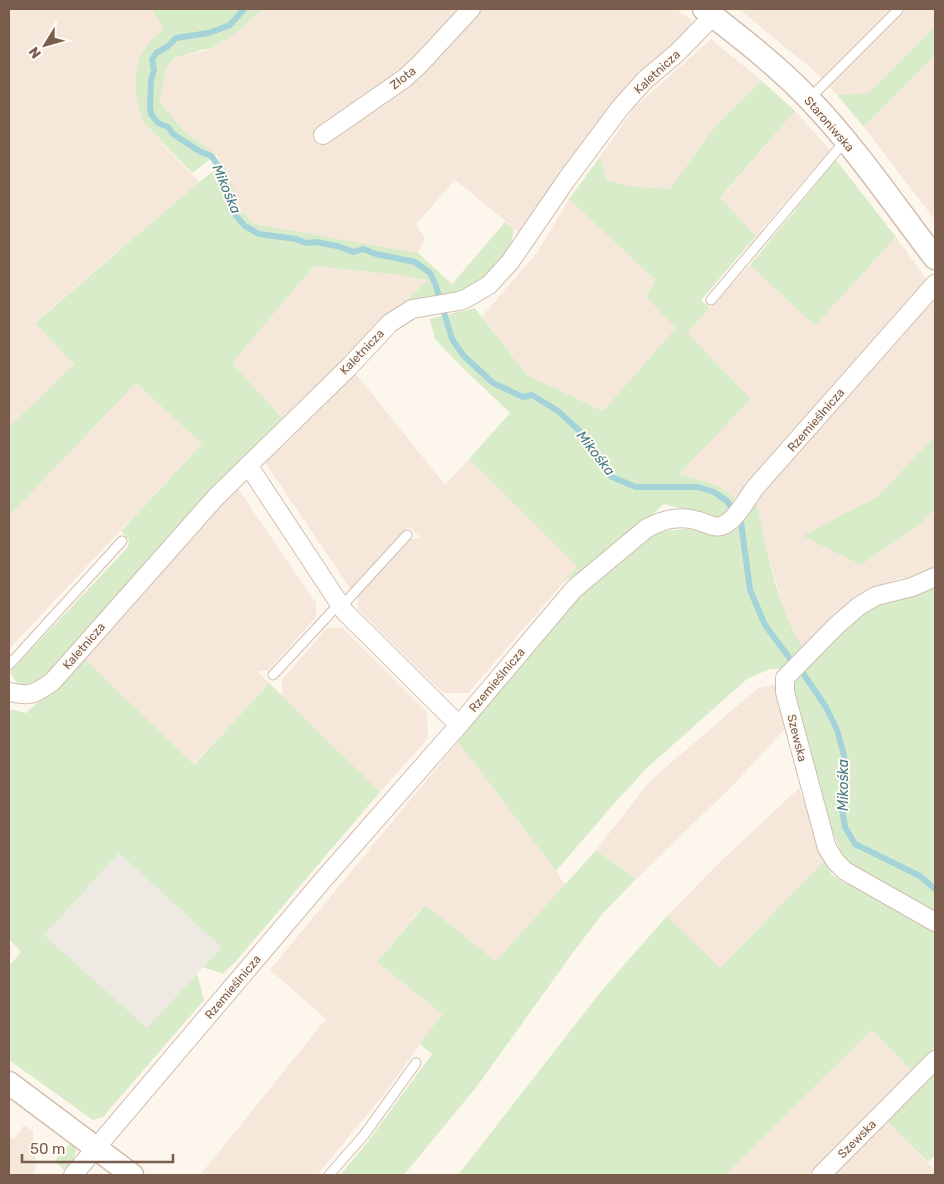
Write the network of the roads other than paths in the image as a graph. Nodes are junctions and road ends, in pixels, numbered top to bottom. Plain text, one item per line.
1 (471, 9) edge
2 (898, 10) dead end
3 (709, 12) edge
4 (809, 99) junction
5 (323, 135) dead end
6 (845, 141) junction
7 (935, 258) edge
8 (935, 284) edge
9 (711, 300) dead end
10 (248, 465) junction
11 (407, 535) dead end
12 (122, 541) dead end
13 (935, 577) edge
14 (340, 606) junction
15 (9, 665) edge
16 (273, 675) dead end
17 (9, 692) edge
18 (459, 725) junction
19 (935, 922) edge
20 (935, 1060) edge
21 (416, 1063) dead end
22 (9, 1082) edge
23 (96, 1148) junction
24 (73, 1175) edge
25 (132, 1175) edge
26 (329, 1175) edge
27 (821, 1175) edge

1 - 5 street, Złota
2 - 4 lane
3 - 4 street, Staroniwska
3 - 10 street, Kaletnicza
4 - 6 street, Staroniwska
6 - 7 street, Staroniwska
6 - 9 lane
8 - 18 street, Rzemieślnicza
10 - 14 street
10 - 17 street, Kaletnicza
11 - 14 lane
12 - 15 lane
13 - 19 street, Szewska
14 - 16 lane
14 - 18 street
18 - 23 street, Rzemieślnicza
20 - 27 street, Szewska
21 - 26 lane
22 - 23 street
23 - 24 street, Rzemieślnicza
23 - 25 street

